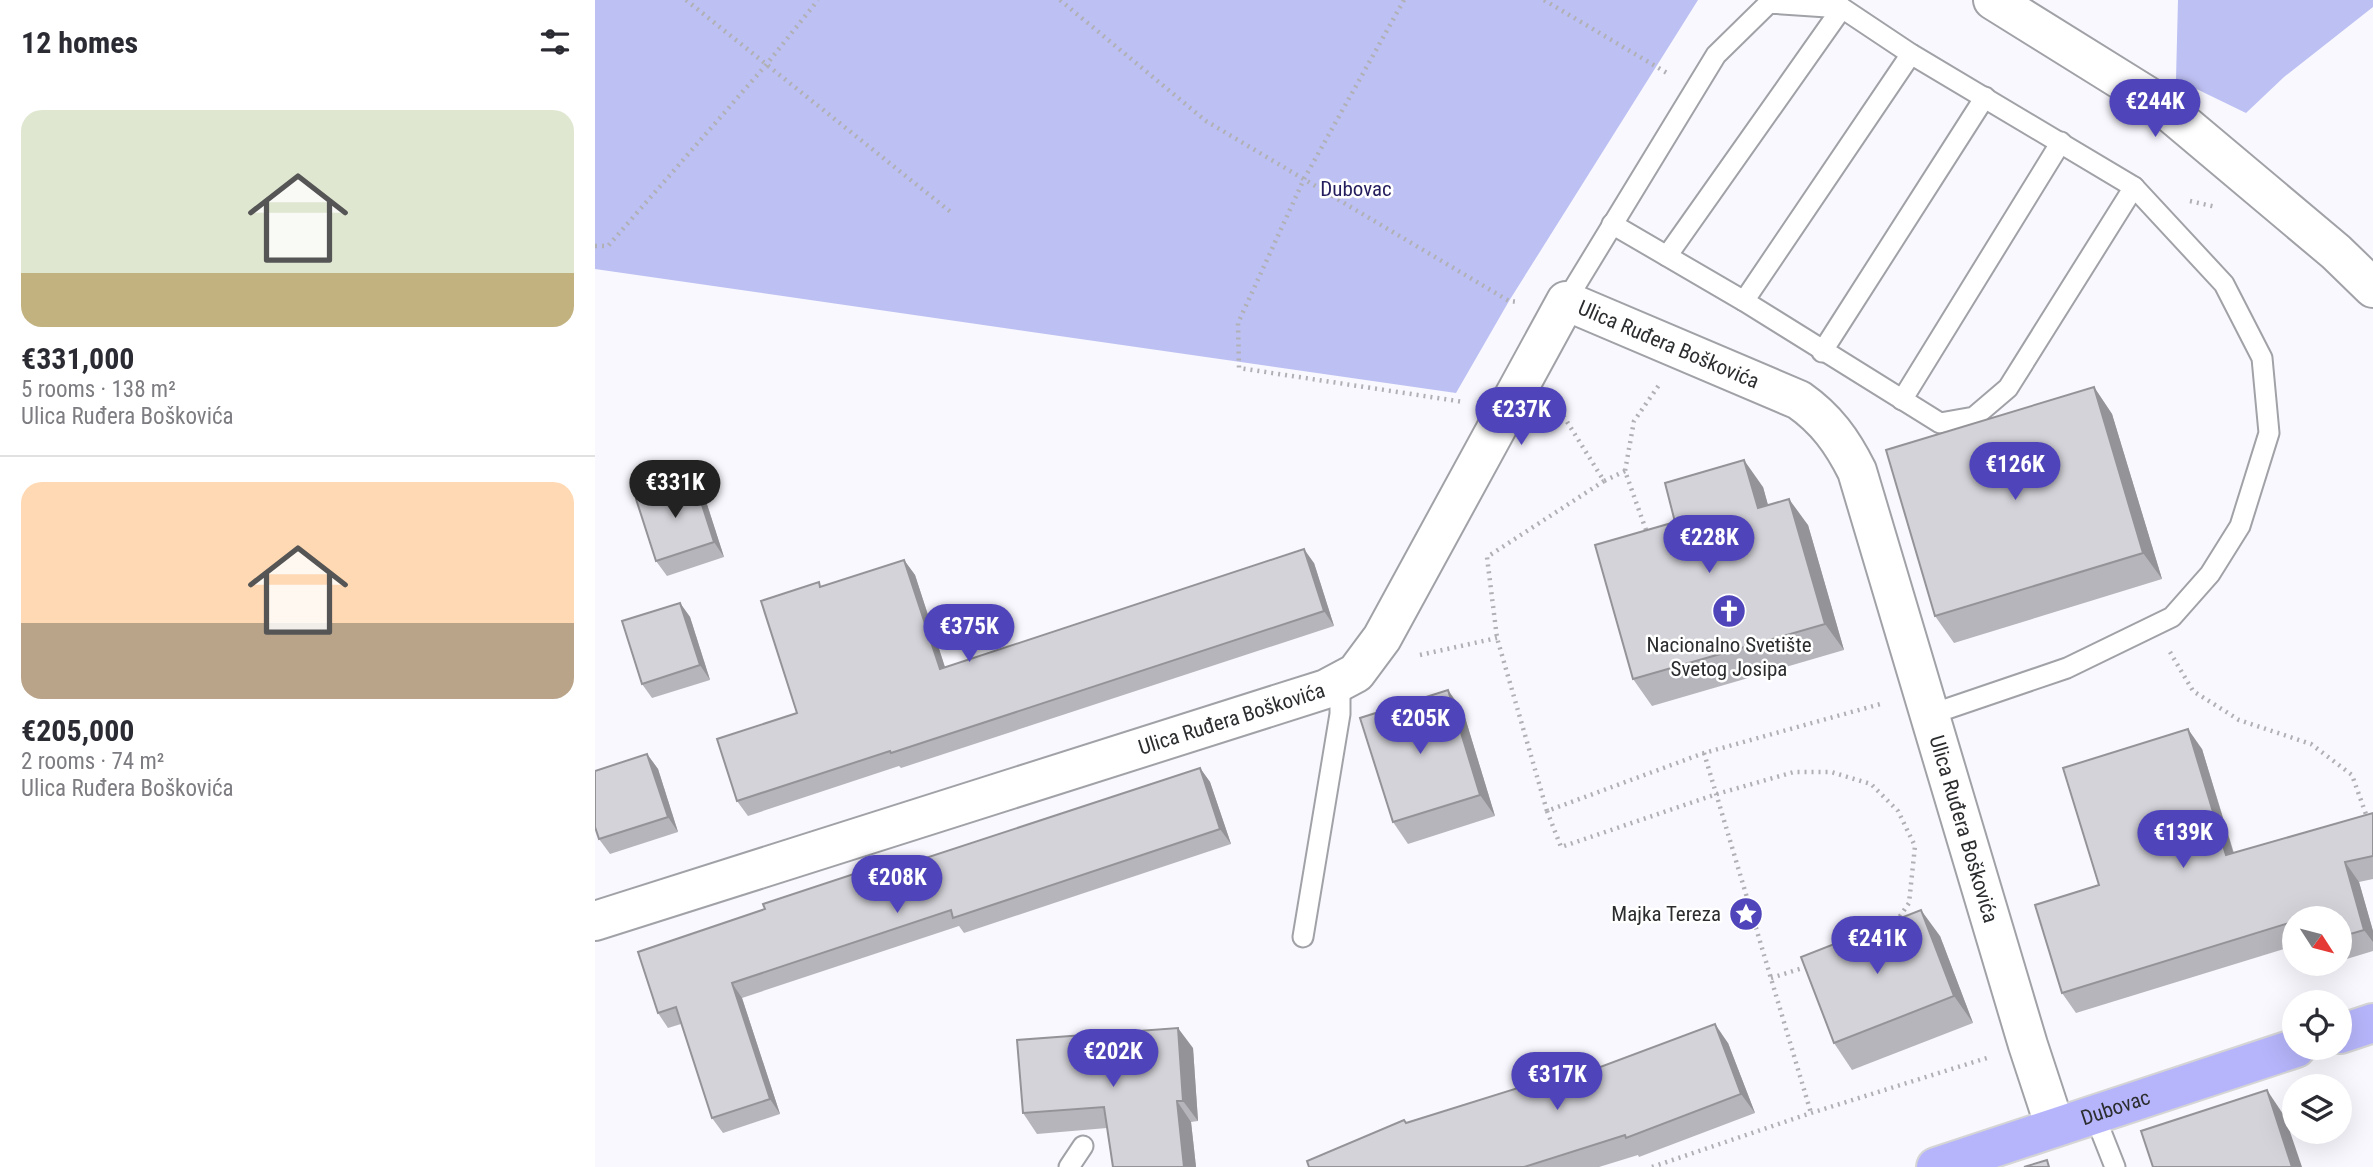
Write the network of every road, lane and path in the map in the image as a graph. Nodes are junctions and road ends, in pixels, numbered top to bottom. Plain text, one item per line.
1 (685, 0) edge
2 (818, 0) edge
3 (1060, 0) edge
4 (1404, 0) edge
5 (1544, 0) edge
6 (1993, 0) edge
7 (1842, 8) junction
8 (1911, 54) junction
9 (766, 65) junction
10 (1695, 90) junction
11 (1985, 97) junction
12 (2061, 142) junction
13 (1304, 179) junction
14 (2134, 187) junction
15 (952, 213) dead end
16 (1612, 225) junction
17 (595, 246) edge
18 (1667, 256) junction
19 (2373, 288) edge
20 (1566, 301) junction
21 (1744, 301) junction
22 (1521, 302) dead end
23 (1822, 352) junction
24 (1532, 366) junction
25 (1665, 375) dead end
26 (1902, 400) junction
27 (1476, 404) dead end
28 (1625, 471) junction
29 (1604, 481) junction
30 (1646, 530) edge
31 (2154, 626) junction
32 (1497, 638) junction
33 (1354, 670) junction
34 (1926, 704) junction
35 (1704, 753) junction
36 (1717, 794) junction
37 (1547, 811) junction
38 (2369, 822) edge
39 (595, 921) edge
40 (1894, 924) edge
41 (1303, 937) dead end
42 (1818, 963) edge
43 (1771, 978) junction
44 (2373, 1023) edge
45 (2352, 1030) edge
46 (2028, 1045) junction
47 (2282, 1053) edge
48 (1811, 1113) junction
49 (2094, 1114) junction
50 (2055, 1127) junction
51 (1083, 1146) dead end
52 (1069, 1167) edge
53 (1652, 1167) edge
54 (1936, 1167) edge
55 (2115, 1167) edge

1 - 9 path
2 - 9 path
3 - 13 path
4 - 13 path
5 - 10 path
6 - 19 street
7 - 8 lane
7 - 10 lane
7 - 18 lane
8 - 11 lane
8 - 21 lane
9 - 15 path
9 - 17 path
10 - 16 lane
11 - 12 lane
11 - 23 lane
12 - 14 lane
12 - 26 lane
13 - 22 path
13 - 27 path
14 - 26 lane
14 - 31 lane
16 - 18 lane
16 - 20 lane
18 - 21 lane
20 - 24 street, Ulica Ruđera Boškovića
20 - 34 street, Ulica Ruđera Boškovića
21 - 23 lane
23 - 26 lane
24 - 29 path
24 - 33 street, Ulica Ruđera Boškovića
25 - 28 path
28 - 29 path
28 - 30 path
29 - 32 path
31 - 34 lane
31 - 38 path
32 - 33 path
32 - 37 path
33 - 39 street, Ulica Ruđera Boškovića
33 - 41 lane
34 - 35 path
34 - 46 street, Ulica Ruđera Boškovića
35 - 36 path
35 - 37 path
36 - 37 path
36 - 40 path
36 - 43 path
42 - 43 path
43 - 48 path
44 - 45 main road
46 - 48 path
46 - 50 street, Ulica Ruđera Boškovića
47 - 49 main road, Dubovac
48 - 53 path
49 - 50 main road, Dubovac
49 - 55 lane
50 - 54 main road, Dubovac
51 - 52 lane

